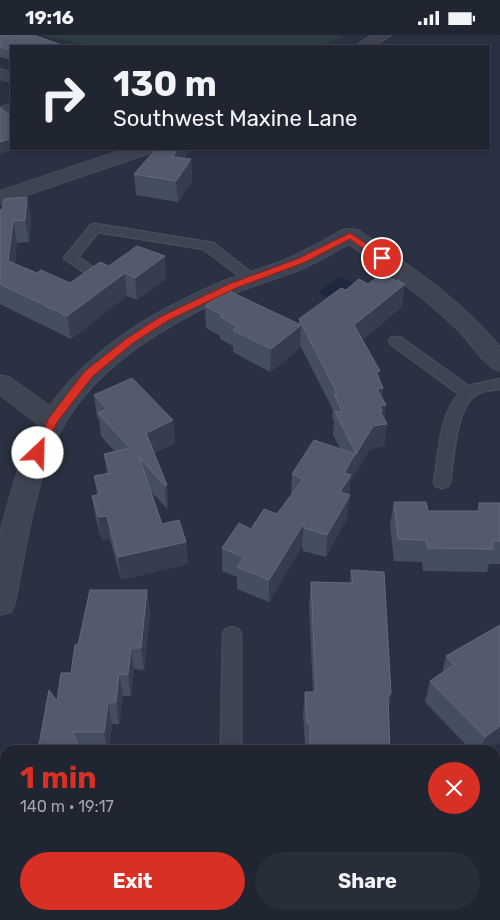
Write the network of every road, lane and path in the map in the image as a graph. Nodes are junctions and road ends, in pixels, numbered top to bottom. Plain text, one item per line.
1 (383, 35) edge
2 (367, 45) edge
3 (140, 150) edge
4 (0, 198) edge
5 (93, 272) edge
6 (252, 279) junction
7 (396, 341) dead end
8 (500, 363) edge
9 (0, 383) edge
10 (500, 384) edge
11 (468, 393) junction
12 (52, 421) junction
13 (442, 482) dead end
14 (0, 603) edge
15 (232, 635) dead end
16 (231, 745) edge

1 - 2 street
3 - 4 street
5 - 6 lane
6 - 8 street
6 - 12 street
7 - 11 lane
9 - 12 street
10 - 11 lane
11 - 13 lane
12 - 14 street
15 - 16 lane

